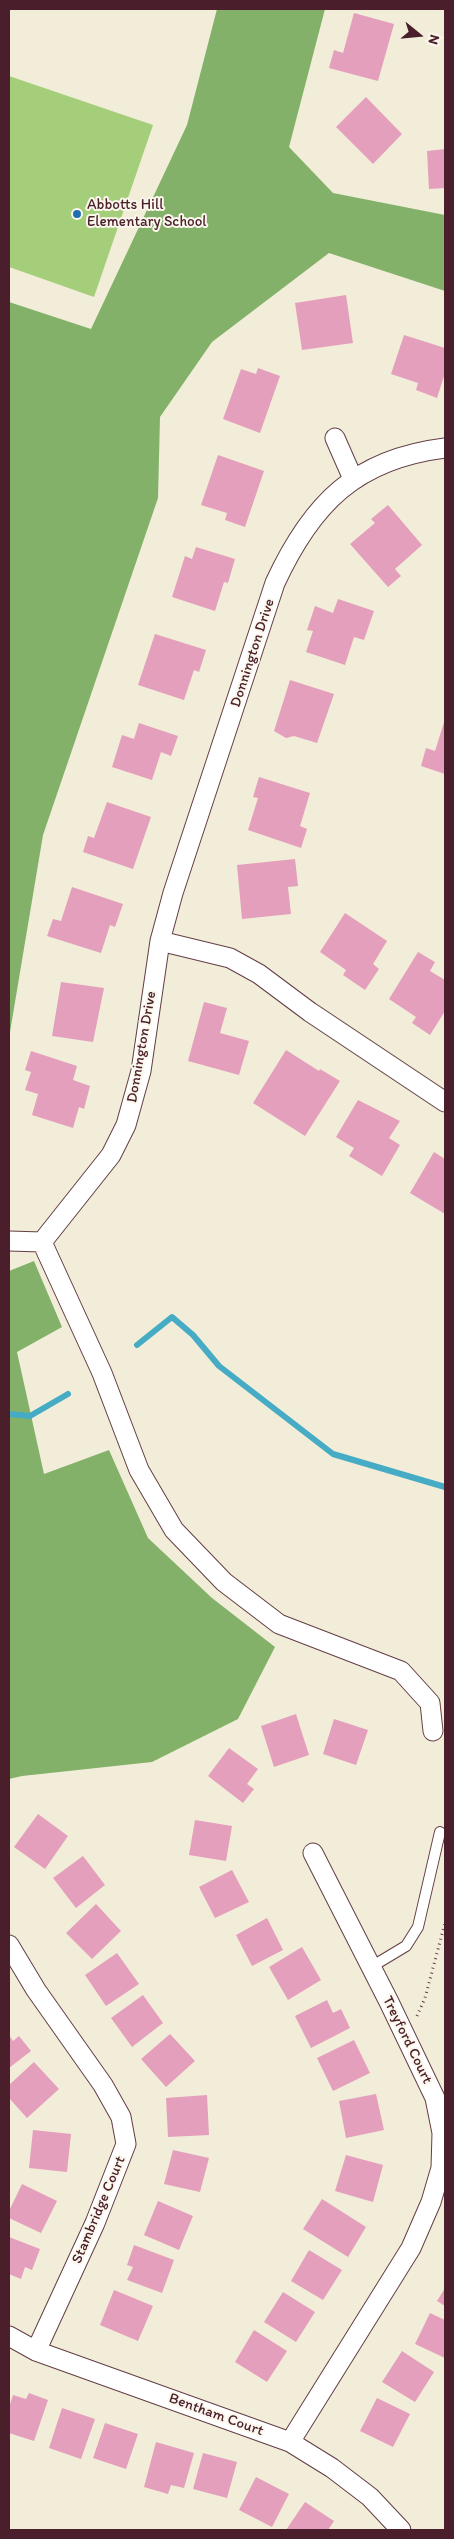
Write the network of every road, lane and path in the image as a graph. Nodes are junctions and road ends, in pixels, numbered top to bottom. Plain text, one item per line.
1 (335, 438) dead end
2 (445, 448) edge
3 (353, 479) junction
4 (160, 941) junction
5 (445, 1102) edge
6 (9, 1240) edge
7 (42, 1242) junction
8 (433, 1731) dead end
9 (440, 1832) dead end
10 (313, 1853) dead end
11 (445, 1923) edge
12 (9, 1944) edge
13 (371, 1967) junction
14 (420, 2022) dead end
15 (9, 2336) edge
16 (36, 2351) junction
17 (290, 2442) junction
18 (401, 2530) edge

1 - 3 street
2 - 3 street, Donnington Drive
3 - 4 street, Donnington Drive
4 - 5 street
4 - 7 street, Donnington Drive
6 - 7 street
7 - 8 street
9 - 13 lane
10 - 13 street, Treyford Court
11 - 14 path
12 - 16 street, Stambridge Court
13 - 17 street, Treyford Court
15 - 16 street, Bentham Court
16 - 17 street, Bentham Court
17 - 18 street, Bentham Court

